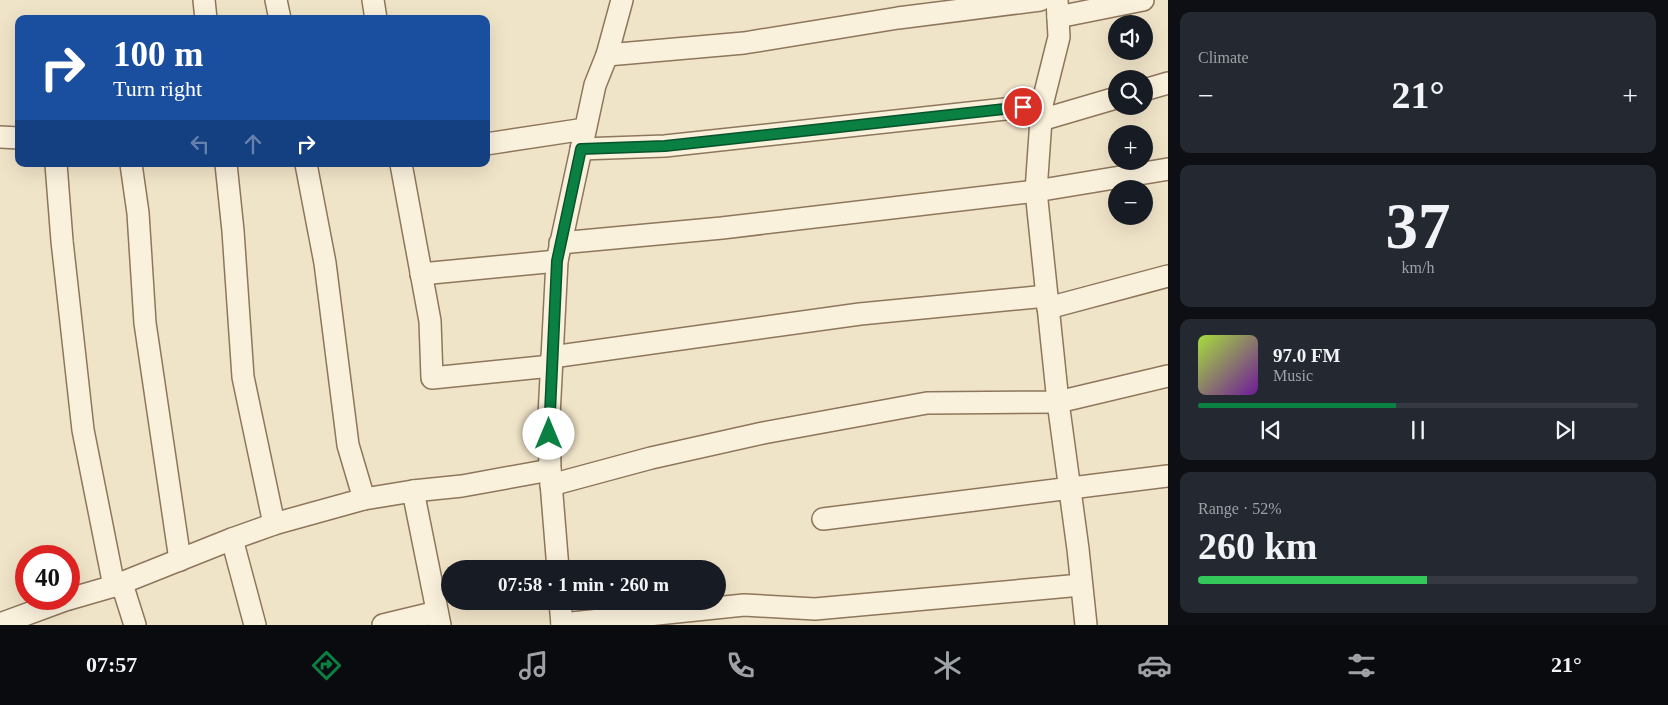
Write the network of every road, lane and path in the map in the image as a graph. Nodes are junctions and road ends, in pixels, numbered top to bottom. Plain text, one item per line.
1 (204, 0) edge
2 (276, 0) edge
3 (372, 0) edge
4 (622, 0) edge
5 (1040, 0) edge
6 (1143, 0) edge
7 (1057, 9) edge
8 (206, 15) edge
9 (279, 15) edge
10 (375, 15) edge
11 (607, 55) junction
12 (1168, 83) edge
13 (1153, 87) edge
14 (1108, 100) edge
15 (1042, 112) junction
16 (0, 137) edge
17 (15, 138) edge
18 (583, 139) junction
19 (490, 144) edge
20 (56, 167) edge
21 (131, 167) edge
22 (226, 167) edge
23 (307, 167) edge
24 (402, 167) edge
25 (1168, 169) edge
26 (1036, 191) junction
27 (558, 252) junction
28 (421, 274) junction
29 (1168, 276) edge
30 (1048, 302) junction
31 (552, 362) junction
32 (1168, 376) edge
33 (1058, 402) junction
34 (1168, 476) edge
35 (550, 477) junction
36 (1070, 488) junction
37 (413, 491) junction
38 (364, 500) junction
39 (823, 519) dead end
40 (274, 524) junction
41 (232, 539) junction
42 (180, 560) junction
43 (557, 560) edge
44 (118, 585) junction
45 (1082, 585) junction
46 (80, 596) edge
47 (38, 610) edge
48 (561, 610) edge
49 (439, 619) edge
50 (0, 624) edge
51 (562, 624) edge
52 (135, 625) edge
53 (255, 625) edge
54 (383, 625) edge
55 (1086, 625) edge

1 - 8 street
2 - 9 street
3 - 10 street
4 - 11 street
5 - 11 street
6 - 7 street
7 - 15 street
11 - 18 street
12 - 13 street
14 - 15 street
15 - 18 street
15 - 26 street
16 - 17 street
18 - 19 street
18 - 27 street
20 - 44 street
21 - 42 street
22 - 40 street
23 - 38 street
24 - 28 street
25 - 26 street
26 - 27 street
26 - 30 street
27 - 28 street
27 - 31 street
28 - 31 street
29 - 30 street
30 - 31 street
30 - 33 street
31 - 35 street
32 - 33 street
33 - 35 street
33 - 36 street
34 - 36 street
35 - 37 street
35 - 43 street
36 - 39 street
36 - 45 street
37 - 38 street
37 - 49 street
38 - 40 street
40 - 41 street
41 - 42 street
41 - 53 street
42 - 44 street
44 - 46 street
44 - 52 street
45 - 51 street
45 - 55 street
47 - 50 street
48 - 51 street
49 - 54 street

